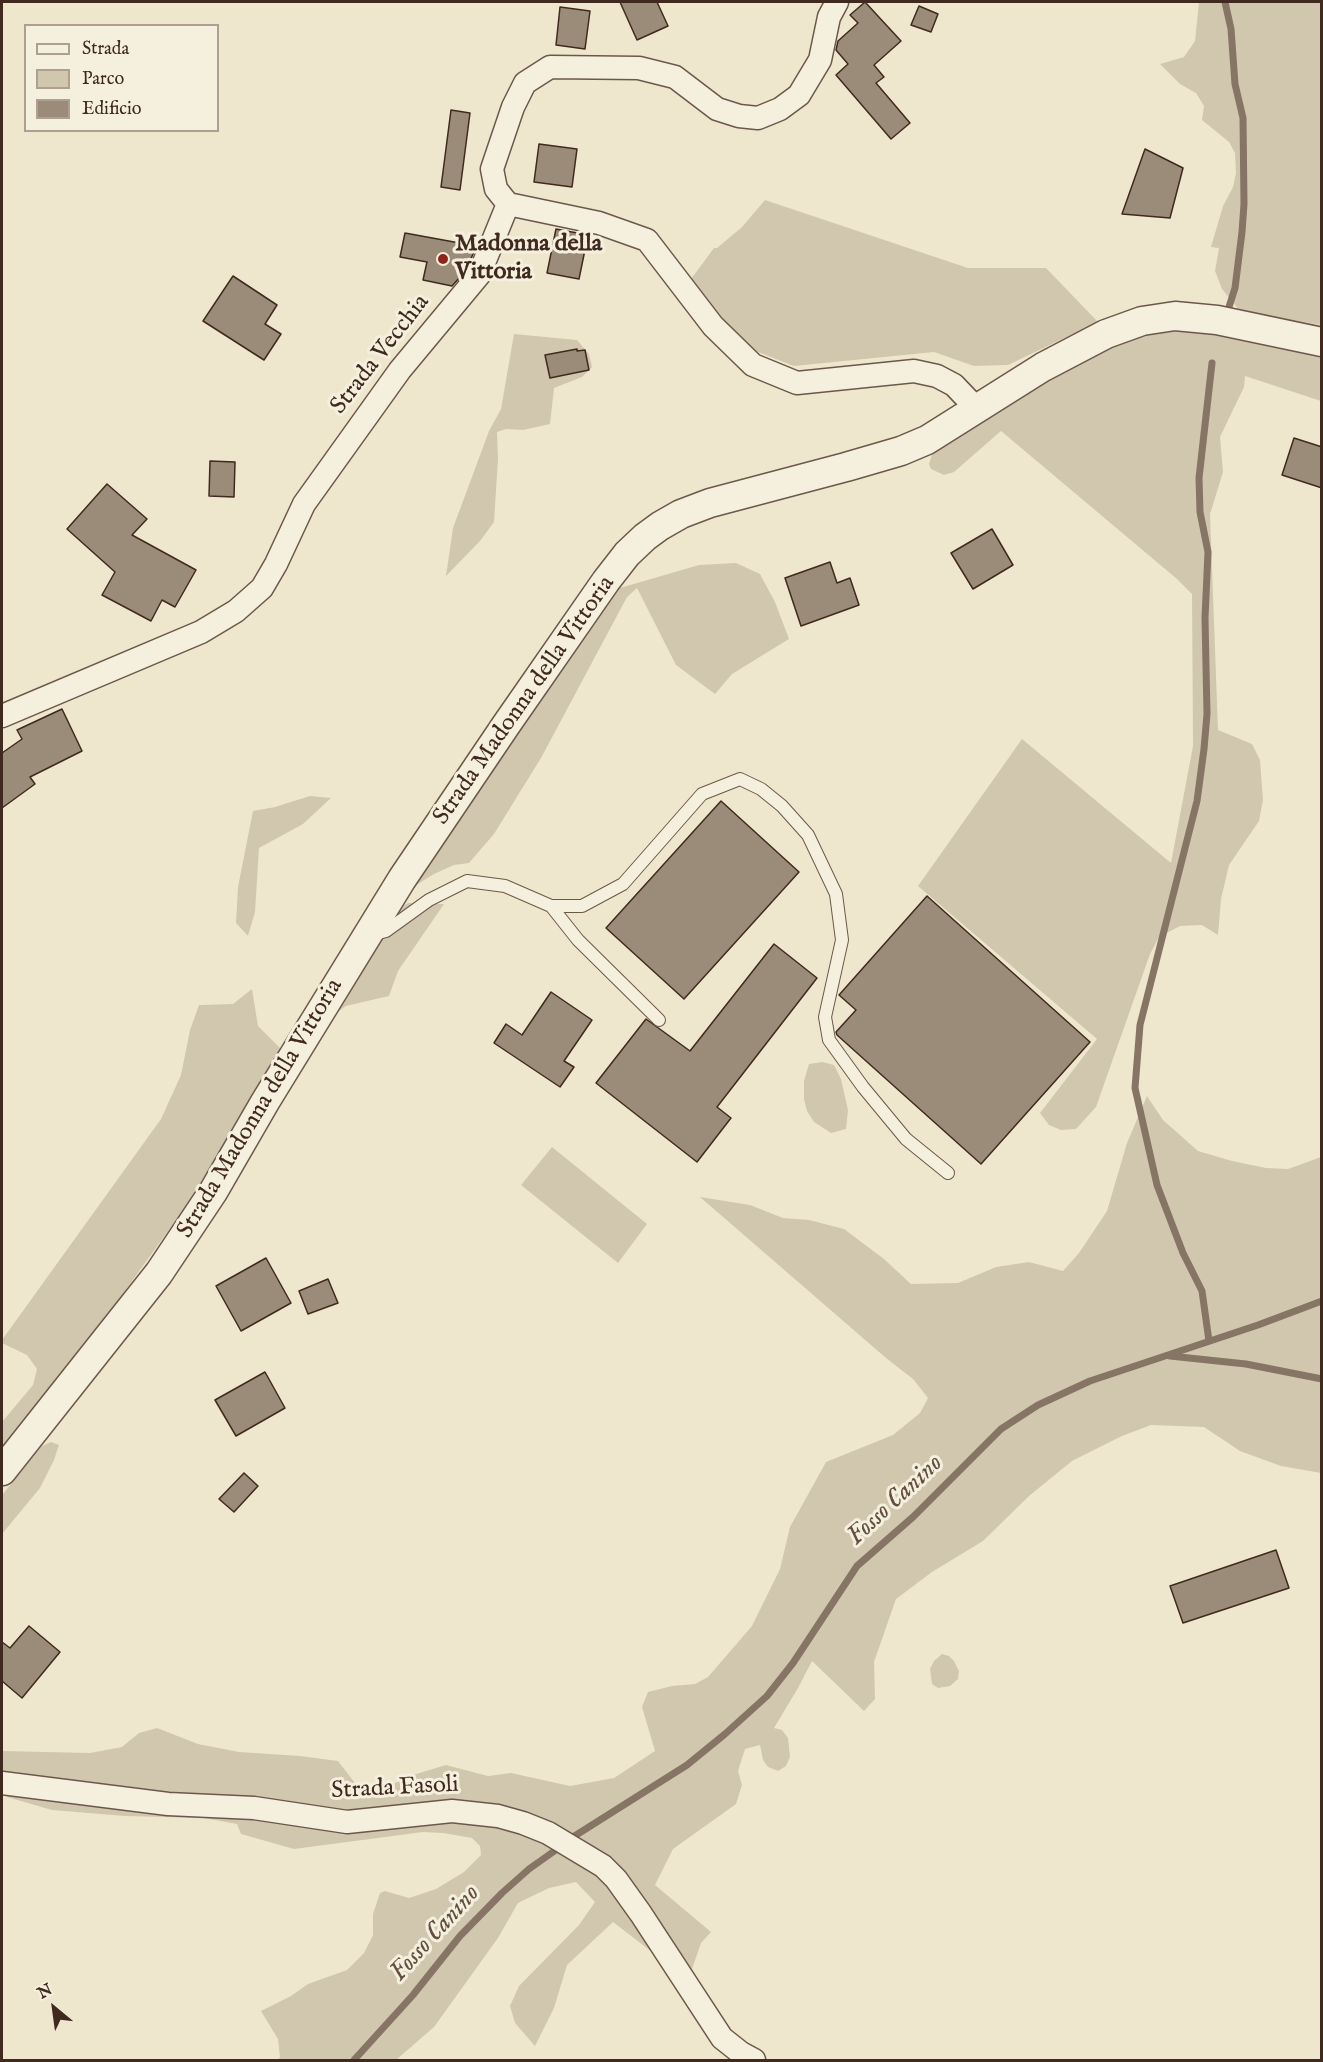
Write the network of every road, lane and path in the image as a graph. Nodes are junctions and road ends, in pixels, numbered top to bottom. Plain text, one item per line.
1 (837, 2) edge
2 (508, 204) junction
3 (1322, 342) edge
4 (976, 408) junction
5 (2, 717) edge
6 (551, 906) junction
7 (365, 938) junction
8 (659, 1020) dead end
9 (948, 1173) dead end
10 (2, 1471) edge
11 (2, 1783) edge
12 (754, 2061) edge

1 - 2 street
2 - 4 street
2 - 5 street, Strada Vecchia
3 - 4 street, Strada Madonna della Vittoria
4 - 7 street, Strada Madonna della Vittoria
6 - 7 lane
6 - 8 lane
6 - 9 lane
7 - 10 street, Strada Madonna della Vittoria
11 - 12 street, Strada Fasoli

